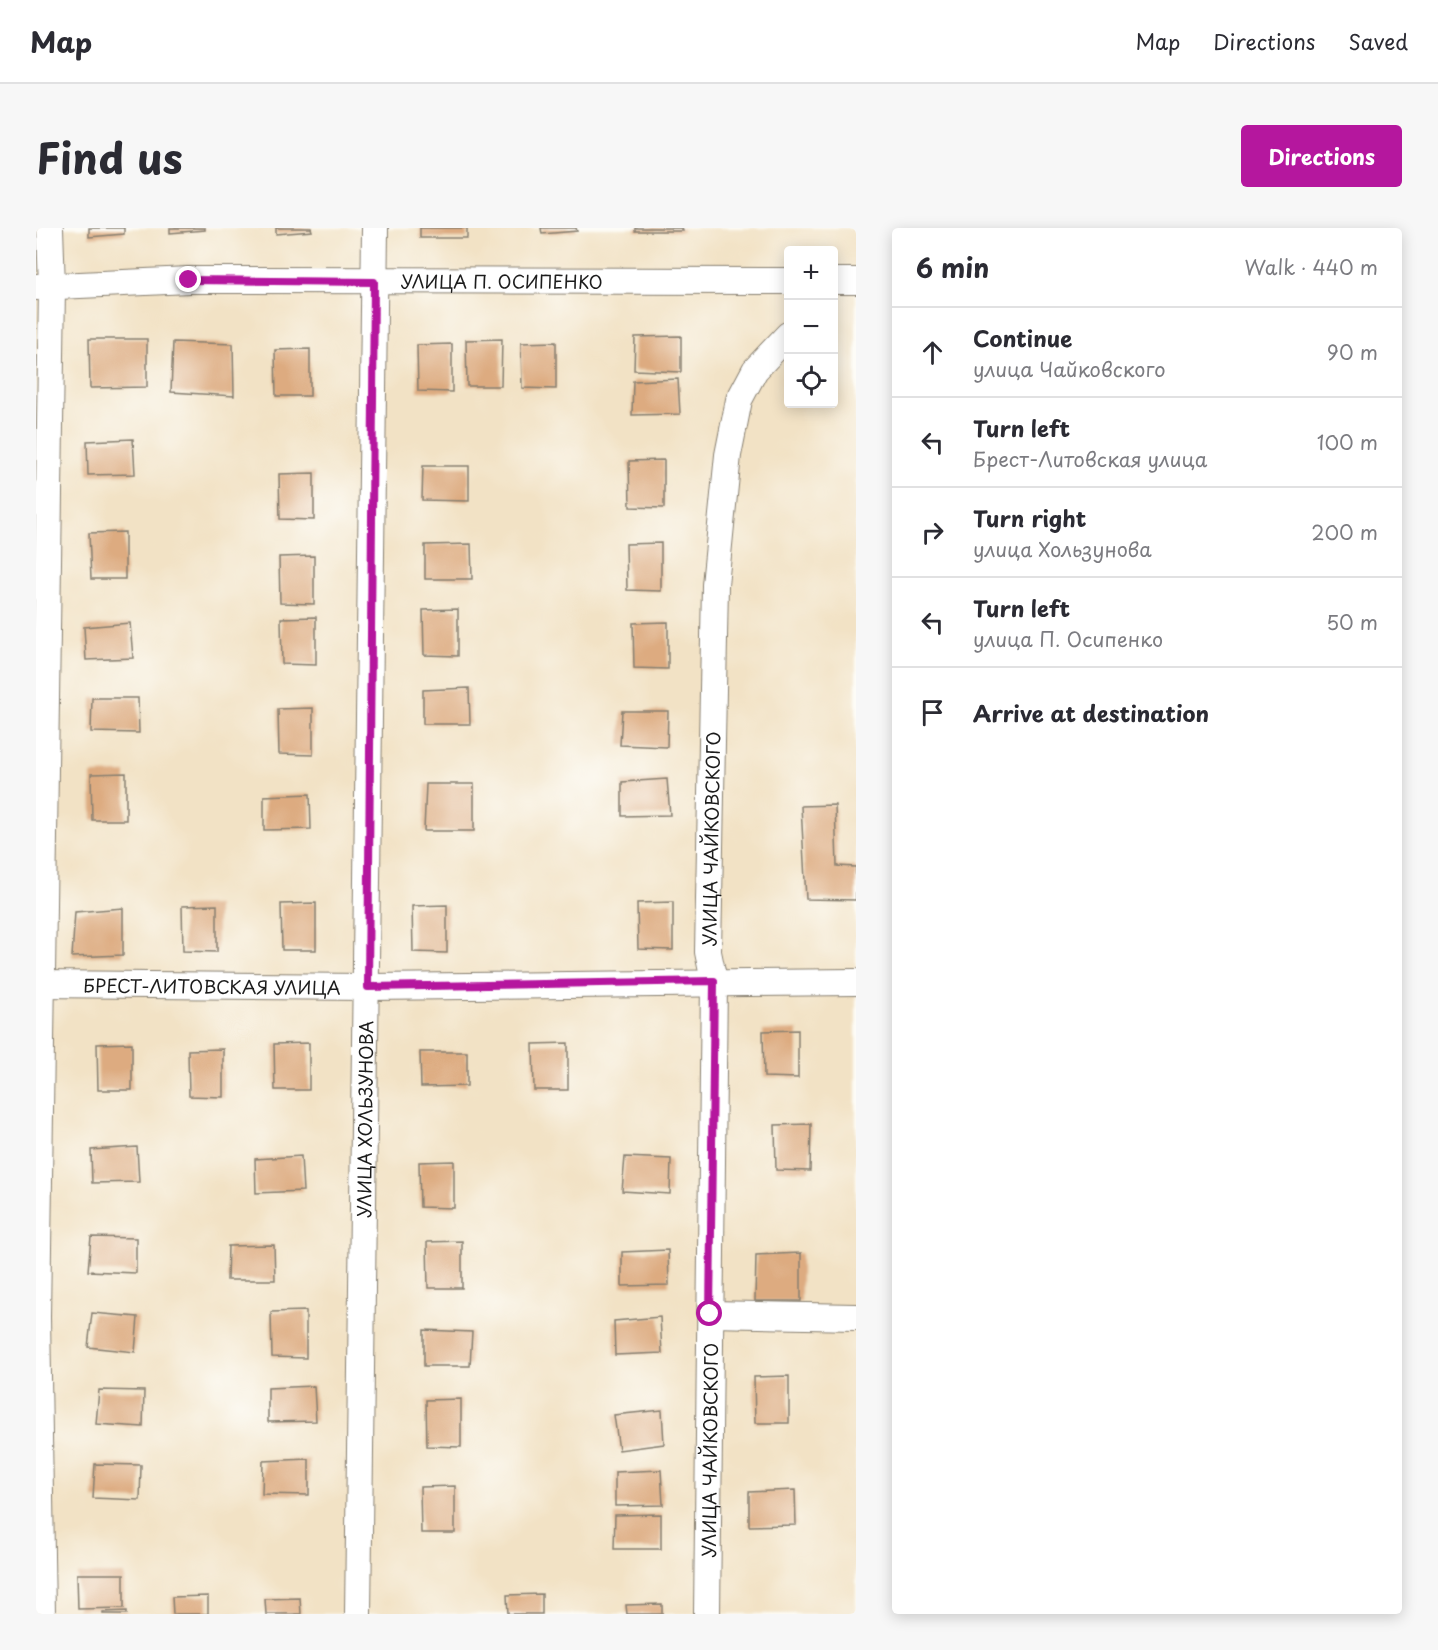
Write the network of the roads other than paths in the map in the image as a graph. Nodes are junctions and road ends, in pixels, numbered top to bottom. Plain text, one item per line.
1 (50, 228) edge
2 (375, 228) edge
3 (784, 281) edge
4 (374, 282) junction
5 (44, 287) edge
6 (784, 340) edge
7 (42, 551) edge
8 (41, 679) edge
9 (40, 836) edge
10 (714, 981) junction
11 (856, 982) edge
12 (39, 984) edge
13 (368, 987) junction
14 (710, 1314) junction
15 (37, 1317) edge
16 (856, 1317) edge
17 (42, 1614) edge
18 (358, 1614) edge
19 (707, 1614) edge

1 - 5 street
2 - 4 street, УЛИЦА ХОЛЬЗУНОВА
3 - 4 street, УЛИЦА П. ОСИПЕНКО
4 - 5 street, УЛИЦА П. ОСИПЕНКО
4 - 13 street, УЛИЦА ХОЛЬЗУНОВА
5 - 7 street
6 - 10 street, УЛИЦА ЧАЙКОВСКОГО
7 - 8 street
8 - 9 street
9 - 12 street
10 - 11 street, БРЕСТ-ЛИТОВСКАЯ УЛИЦА
10 - 13 street, БРЕСТ-ЛИТОВСКАЯ УЛИЦА
10 - 14 street, УЛИЦА ЧАЙКОВСКОГО
12 - 13 street, БРЕСТ-ЛИТОВСКАЯ УЛИЦА
12 - 15 street
13 - 18 street, УЛИЦА ХОЛЬЗУНОВА
14 - 16 street
14 - 19 street, УЛИЦА ЧАЙКОВСКОГО
15 - 17 street

